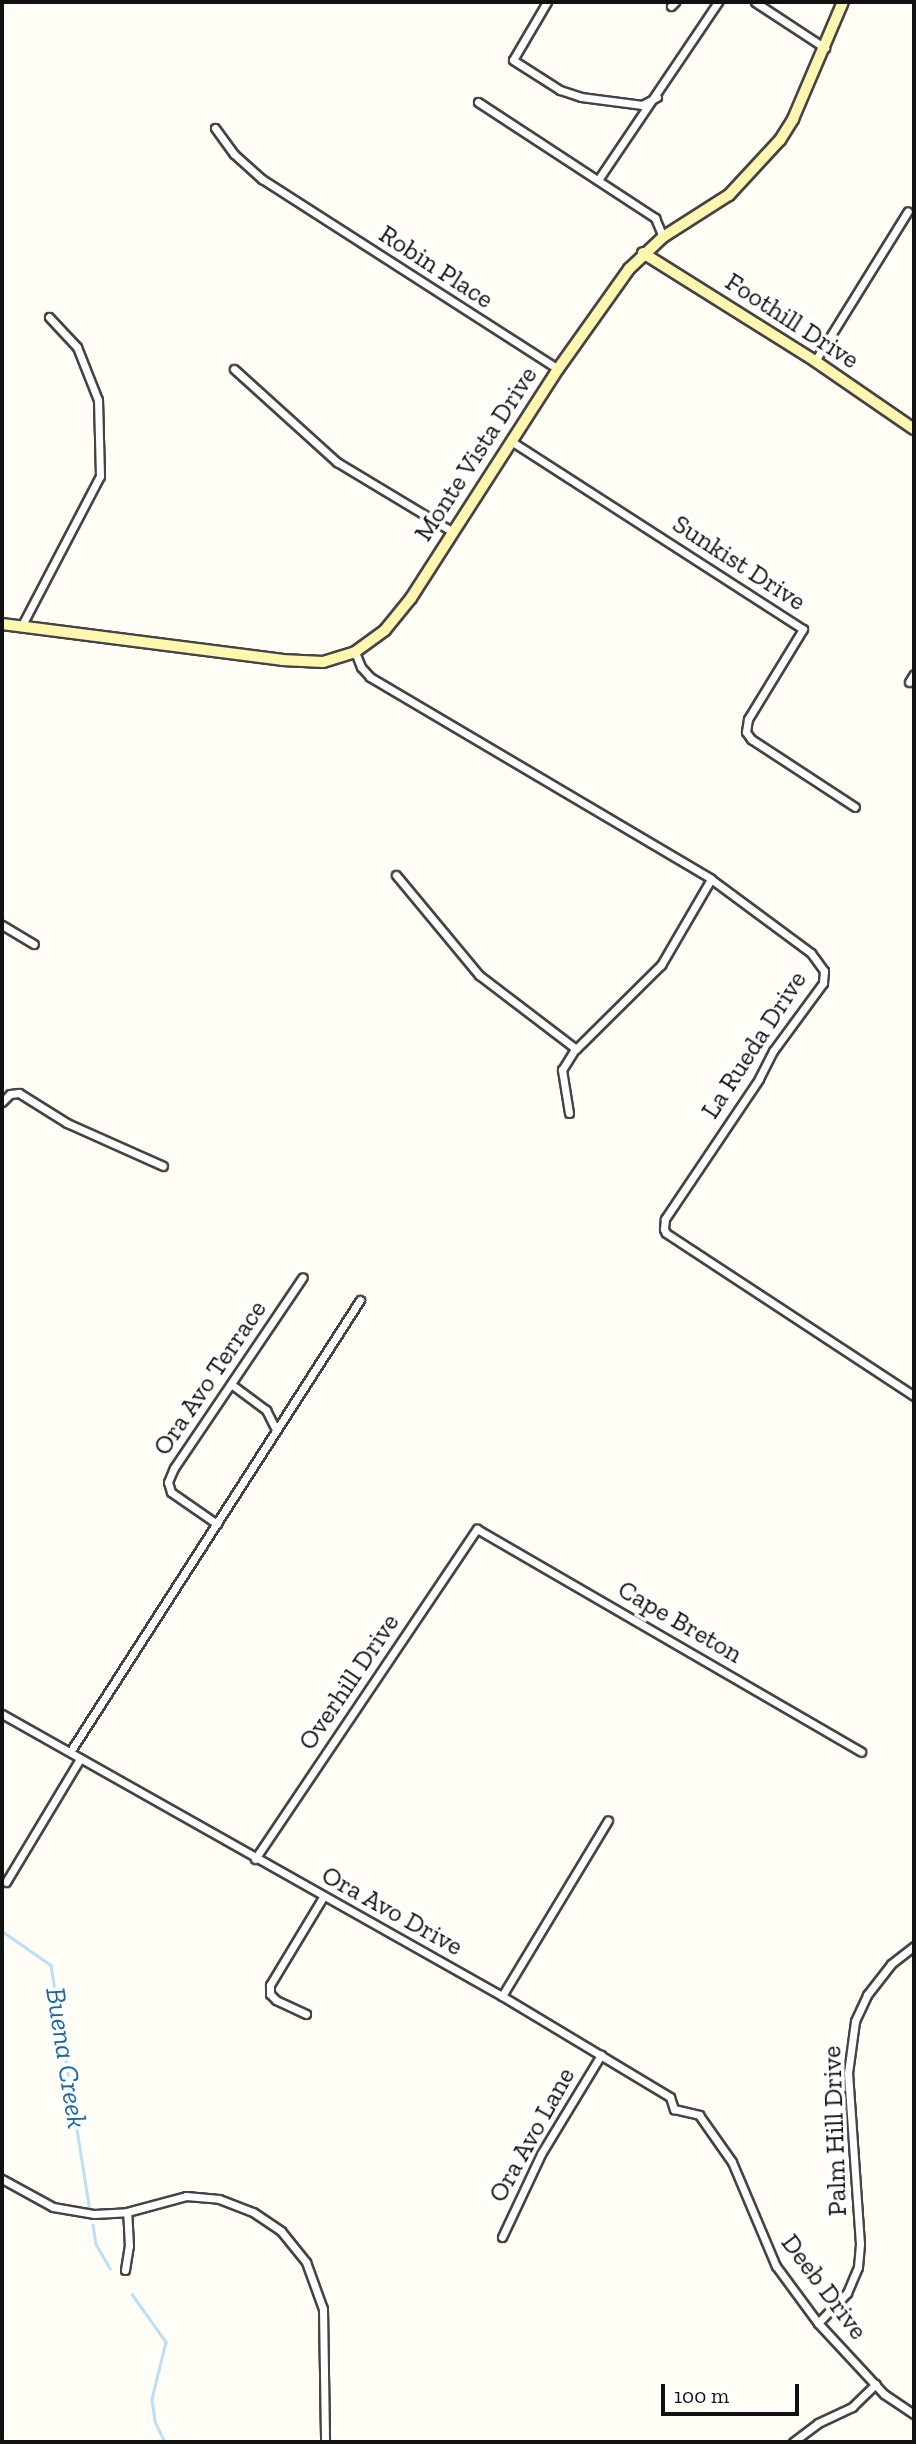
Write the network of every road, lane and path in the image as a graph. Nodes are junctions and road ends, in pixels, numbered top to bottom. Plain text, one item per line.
1 (547, 2) edge
2 (718, 2) edge
3 (755, 2) edge
4 (843, 2) edge
5 (825, 48) junction
6 (657, 97) junction
7 (478, 102) dead end
8 (215, 128) dead end
9 (598, 180) junction
10 (908, 211) dead end
11 (663, 237) junction
12 (643, 253) junction
13 (49, 317) dead end
14 (814, 361) junction
15 (234, 369) dead end
16 (558, 369) junction
17 (914, 429) edge
18 (511, 442) junction
19 (453, 532) junction
20 (2, 624) edge
21 (21, 627) junction
22 (355, 652) junction
23 (914, 674) edge
24 (909, 682) dead end
25 (855, 807) dead end
26 (396, 875) dead end
27 (711, 879) junction
28 (2, 925) edge
29 (34, 944) dead end
30 (576, 1048) junction
31 (2, 1102) edge
32 (569, 1114) dead end
33 (163, 1166) dead end
34 (303, 1277) dead end
35 (360, 1300) dead end
36 (231, 1384) junction
37 (914, 1396) edge
38 (276, 1430) junction
39 (217, 1524) junction
40 (477, 1529) joint
41 (2, 1714) edge
42 (70, 1752) junction
43 (861, 1752) dead end
44 (80, 1759) junction
45 (608, 1820) dead end
46 (255, 1859) junction
47 (6, 1882) dead end
48 (323, 1897) junction
49 (914, 1946) edge
50 (502, 1996) junction
51 (306, 2014) dead end
52 (601, 2055) junction
53 (674, 2109) joint
54 (2, 2179) edge
55 (127, 2212) junction
56 (502, 2237) dead end
57 (125, 2270) dead end
58 (818, 2323) junction
59 (876, 2384) junction
60 (914, 2414) edge
61 (325, 2442) edge
62 (793, 2442) edge

1 - 6 street
2 - 6 street
3 - 5 street
4 - 5 main road, Monte Vista Drive
5 - 11 main road, Monte Vista Drive
6 - 9 street
7 - 9 street
8 - 16 street, Robin Place
9 - 11 street
10 - 14 street
11 - 12 main road, Monte Vista Drive
12 - 14 main road, Foothill Drive
12 - 16 main road, Monte Vista Drive
13 - 21 street
14 - 17 main road, Foothill Drive
15 - 19 street
16 - 18 main road, Monte Vista Drive
18 - 19 main road, Monte Vista Drive
18 - 25 street, Sunkist Drive
19 - 22 main road, Monte Vista Drive
20 - 21 main road, Monte Vista Drive
21 - 22 main road, Monte Vista Drive
22 - 27 street, La Rueda Drive
23 - 24 street
26 - 30 street
27 - 30 street
27 - 37 street, La Rueda Drive
28 - 29 street
30 - 32 street
31 - 33 street
34 - 36 street, Ora Avo Terrace
35 - 38 street
36 - 38 street
36 - 39 street, Ora Avo Terrace
38 - 39 street
39 - 42 street
40 - 43 street, Cape Breton
40 - 46 street, Overhill Drive
41 - 42 street
42 - 44 street, Ora Avo Drive
44 - 46 street, Ora Avo Drive
44 - 47 street
45 - 50 street
46 - 48 street, Ora Avo Drive
48 - 50 street, Ora Avo Drive
48 - 51 street
49 - 58 street, Palm Hill Drive
50 - 52 street, Ora Avo Drive
52 - 53 street, Ora Avo Drive
52 - 56 street, Ora Avo Lane
53 - 58 street, Deeb Drive
54 - 55 street
55 - 57 street
55 - 61 street
58 - 59 street, Deeb Drive
59 - 60 street, Deeb Drive
59 - 62 street

